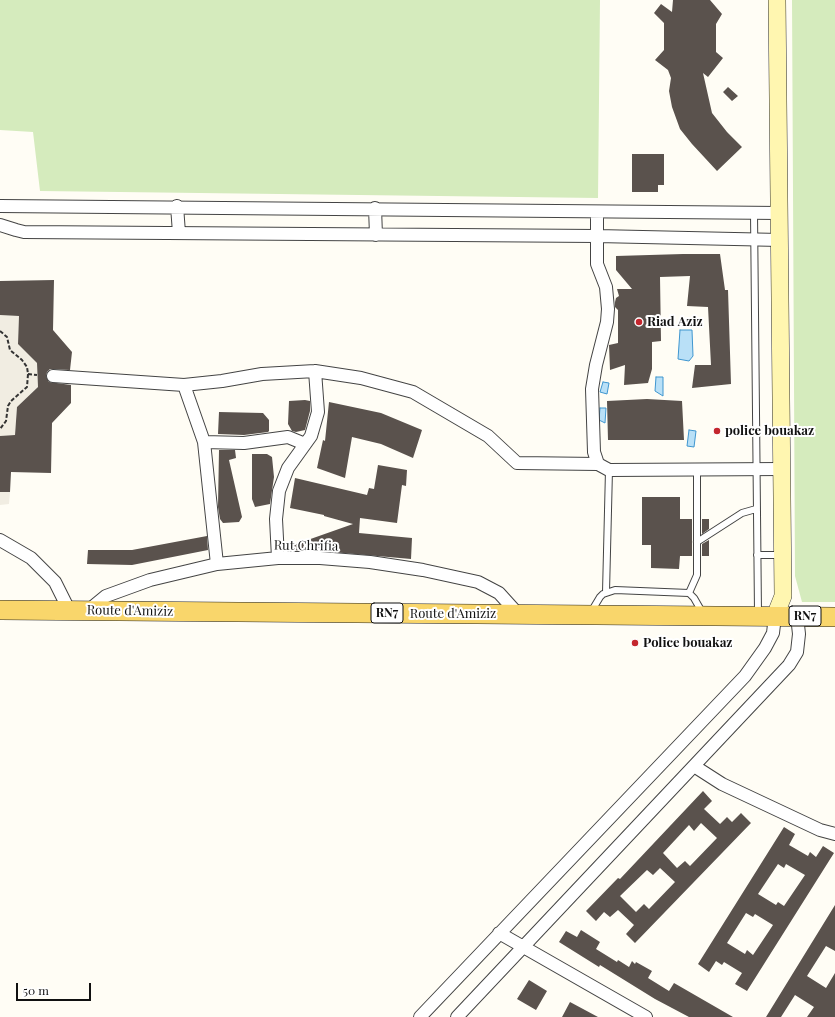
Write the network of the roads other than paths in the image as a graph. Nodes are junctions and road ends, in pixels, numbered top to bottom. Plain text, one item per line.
1 (777, 0) edge
2 (0, 206) edge
3 (177, 206) junction
4 (375, 208) junction
5 (597, 212) junction
6 (754, 213) junction
7 (780, 213) junction
8 (0, 225) edge
9 (179, 233) junction
10 (376, 235) junction
11 (597, 236) junction
12 (753, 239) junction
13 (780, 240) junction
14 (315, 372) junction
15 (53, 376) dead end
16 (184, 385) junction
17 (204, 442) junction
18 (305, 444) junction
19 (603, 467) junction
20 (697, 469) junction
21 (756, 469) junction
22 (782, 469) junction
23 (756, 509) junction
24 (0, 540) edge
25 (697, 542) junction
26 (757, 555) junction
27 (783, 555) junction
28 (278, 558) junction
29 (217, 564) junction
30 (606, 592) junction
31 (689, 593) junction
32 (783, 596) junction
33 (0, 610) edge
34 (69, 610) junction
35 (89, 610) junction
36 (518, 614) junction
37 (590, 615) junction
38 (703, 616) junction
39 (766, 616) junction
40 (797, 616) junction
41 (835, 617) edge
42 (694, 766) junction
43 (835, 834) edge
44 (500, 933) junction
45 (523, 947) junction
46 (420, 1017) edge
47 (457, 1017) edge
48 (646, 1017) edge

1 - 7 street
2 - 3 street
3 - 4 street
3 - 9 street
4 - 5 street
4 - 10 street
5 - 6 street
5 - 11 street
6 - 7 street
6 - 12 lane
7 - 13 street
8 - 9 street
9 - 10 street
10 - 11 street
11 - 12 street
11 - 19 street
12 - 13 street
12 - 21 lane
13 - 22 street
14 - 16 street
14 - 18 street
14 - 19 street
15 - 16 street
16 - 17 street
17 - 18 street
17 - 29 street
18 - 28 street
19 - 20 street
19 - 30 lane
20 - 21 street
20 - 25 lane
21 - 22 street
21 - 23 lane
22 - 27 street
23 - 25 lane
23 - 26 lane
24 - 34 street
25 - 31 lane
26 - 27 lane
26 - 39 lane
27 - 32 street
28 - 29 street, Rut Chrifia
28 - 36 street, Rut Chrifia
29 - 35 street, Rut Chrifia
30 - 31 lane
30 - 37 lane
31 - 38 lane
32 - 39 street
32 - 40 street
33 - 34 main road, Route d'Amiziz / RN7
34 - 35 main road, Route d'Amiziz / RN7
35 - 36 main road, Route d'Amiziz / RN7
36 - 37 main road, Route d'Amiziz / RN7
37 - 38 main road, Route d'Amiziz / RN7
38 - 39 main road, Route d'Amiziz / RN7
39 - 40 main road, Route d'Amiziz / RN7
39 - 44 street
40 - 41 main road, Route d'Amiziz / RN7
40 - 42 street
42 - 43 street
42 - 45 street
44 - 45 street
44 - 46 street
45 - 47 street
45 - 48 street

